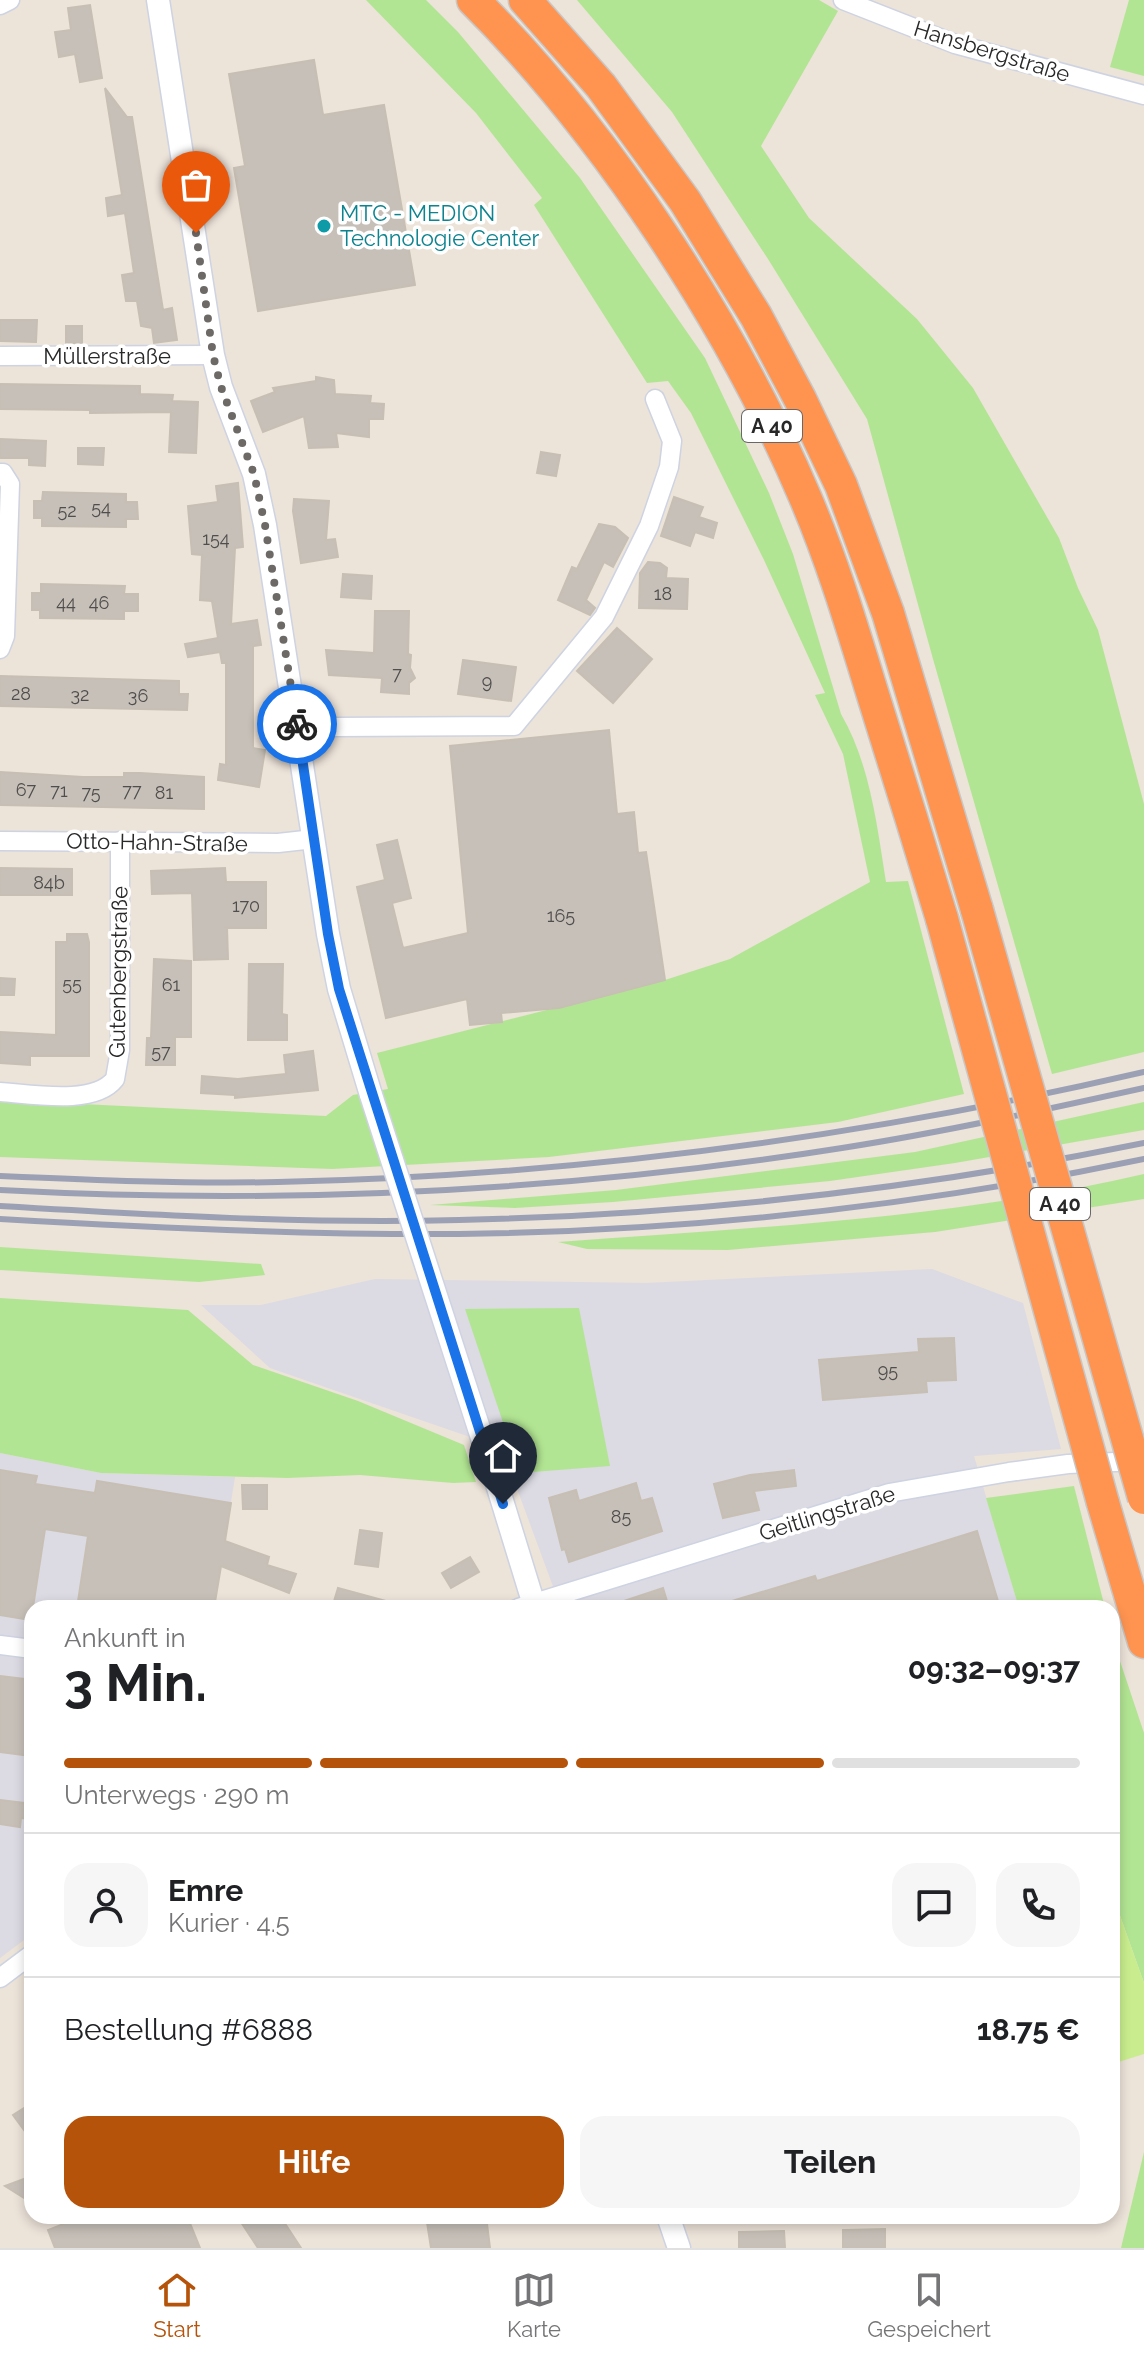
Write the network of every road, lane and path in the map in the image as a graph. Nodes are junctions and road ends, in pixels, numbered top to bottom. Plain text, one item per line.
1 (10, 0) edge
2 (158, 0) edge
3 (473, 0) edge
4 (525, 0) edge
5 (845, 0) edge
6 (0, 5) edge
7 (1144, 95) edge
8 (213, 355) junction
9 (0, 356) edge
10 (655, 399) dead end
11 (0, 473) edge
12 (0, 649) edge
13 (298, 731) junction
14 (314, 839) junction
15 (0, 841) edge
16 (120, 841) junction
17 (0, 1092) edge
18 (1144, 1461) edge
19 (1144, 1498) edge
20 (527, 1600) edge
21 (551, 1600) edge
22 (1144, 1642) edge
23 (0, 1645) edge
24 (24, 1648) edge
25 (24, 1960) edge
26 (0, 1978) edge
27 (671, 2224) edge
28 (679, 2248) edge

1 - 6 street
2 - 8 street
3 - 22 highway, A 40, bridge
4 - 19 highway, A 40, bridge
5 - 7 street, Hansbergstraße
8 - 9 street, Müllerstraße
8 - 13 street
10 - 13 street
11 - 12 street
13 - 14 street
14 - 16 street, Otto-Hahn-Straße
14 - 20 street, bridge
15 - 16 street, Otto-Hahn-Straße
16 - 17 street, Gutenbergstraße
18 - 21 street, Geitlingstraße
23 - 24 street
25 - 26 street
27 - 28 street

